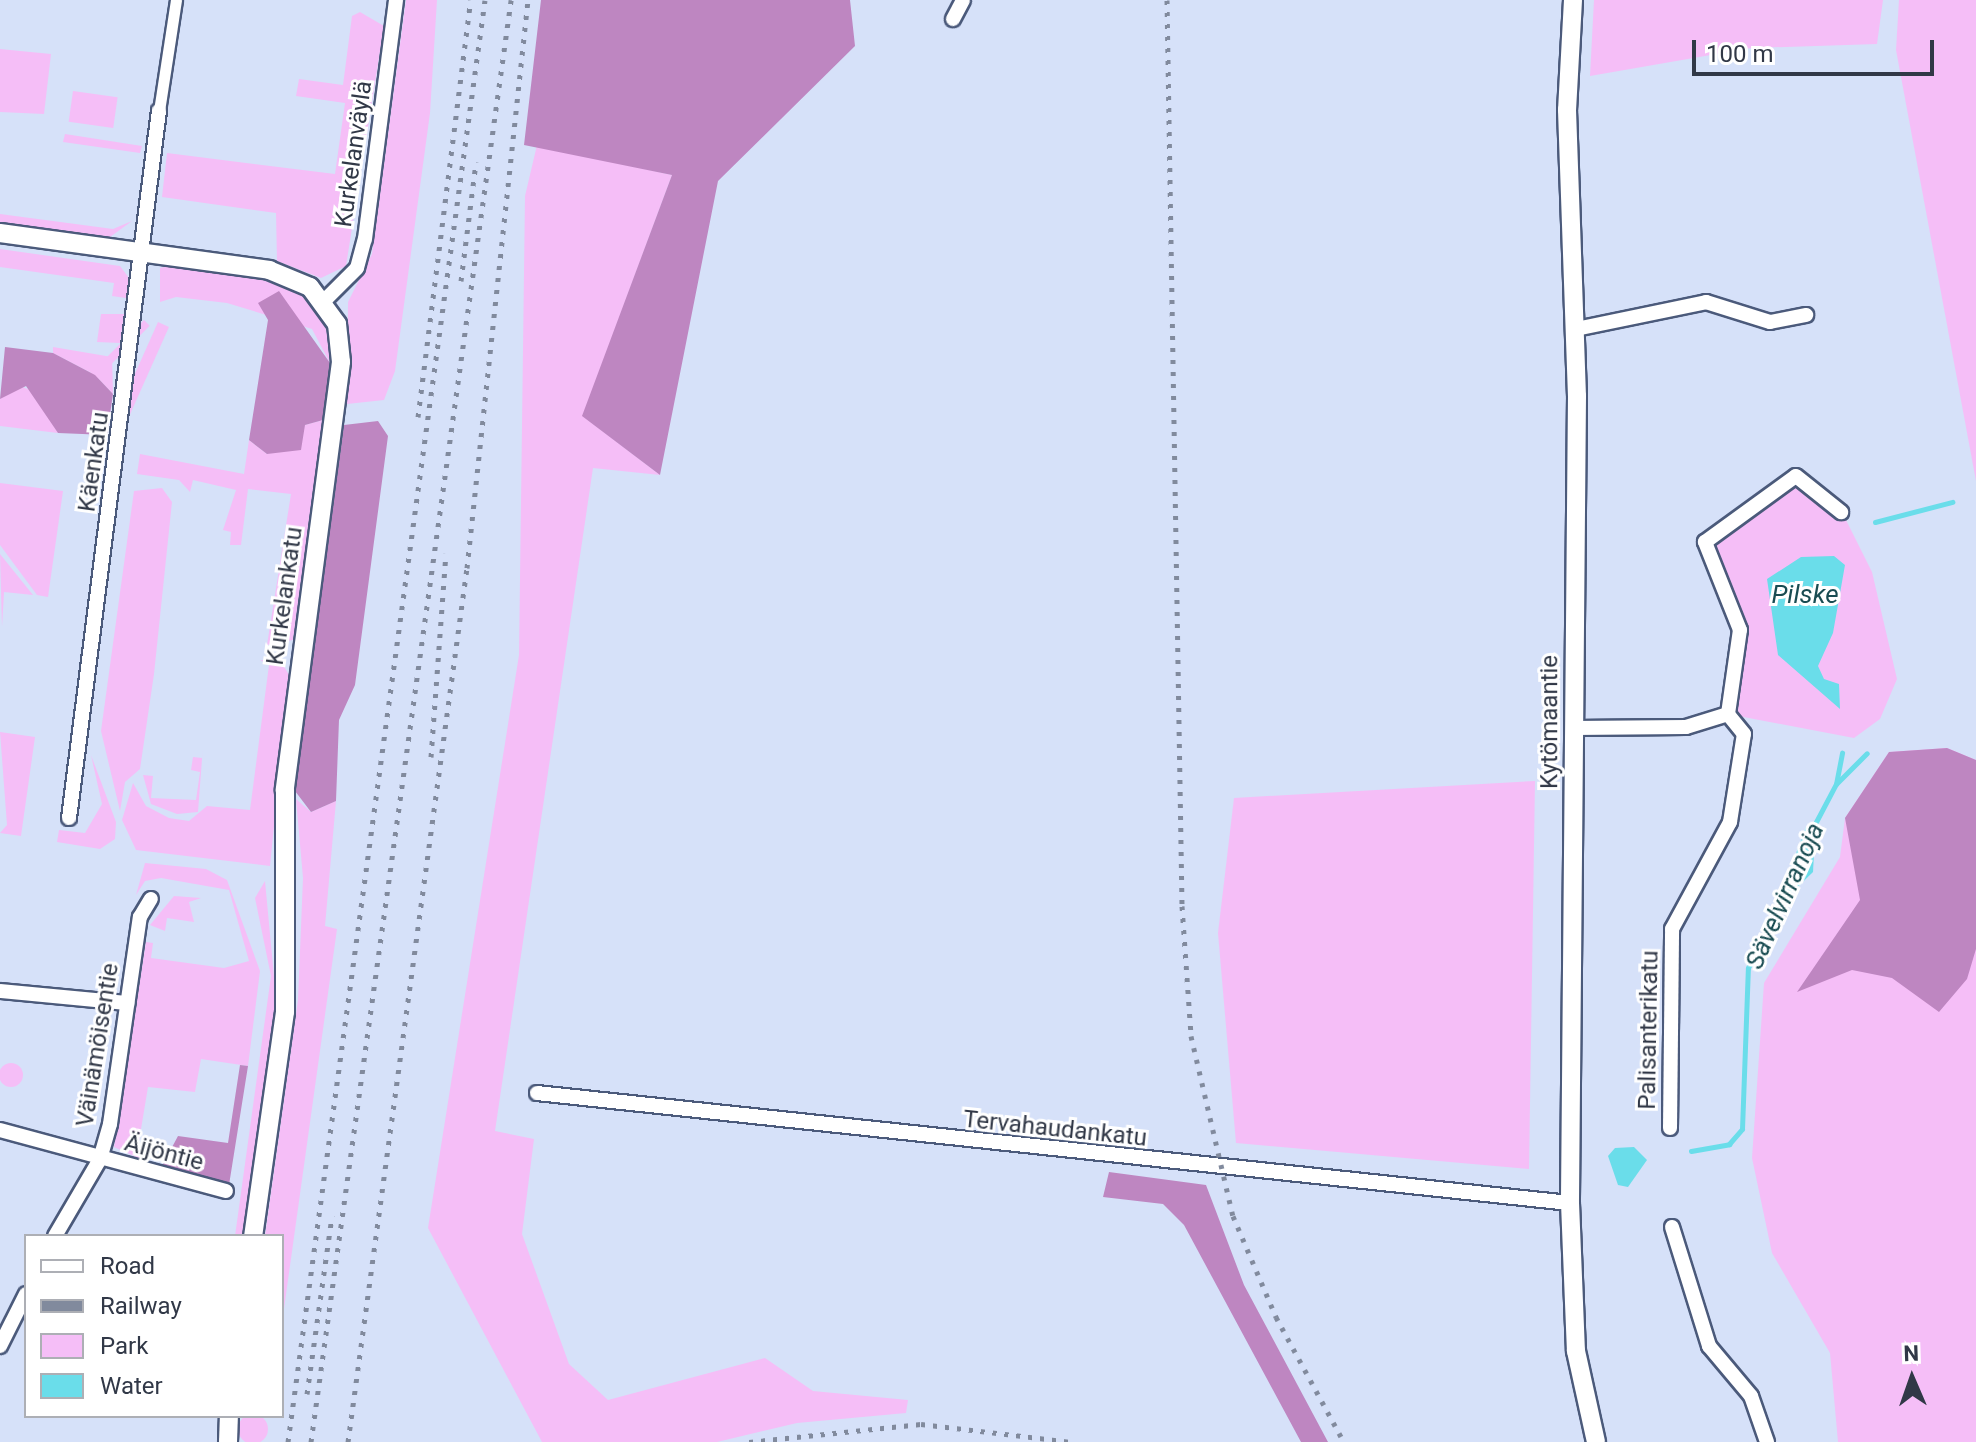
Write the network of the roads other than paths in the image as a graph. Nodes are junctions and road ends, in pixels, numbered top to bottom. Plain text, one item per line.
1 (176, 0) edge
2 (396, 0) edge
3 (963, 0) edge
4 (1573, 0) edge
5 (953, 19) dead end
6 (159, 111) joint
7 (0, 233) edge
8 (142, 252) junction
9 (325, 300) junction
10 (1806, 315) dead end
11 (1576, 329) junction
12 (1841, 512) dead end
13 (1728, 714) junction
14 (1573, 728) junction
15 (69, 818) dead end
16 (151, 899) dead end
17 (0, 991) edge
18 (127, 1003) junction
19 (537, 1093) dead end
20 (1670, 1128) dead end
21 (0, 1130) edge
22 (100, 1159) junction
23 (226, 1191) dead end
24 (1570, 1203) junction
25 (1672, 1227) dead end
26 (56, 1234) edge
27 (253, 1234) edge
28 (24, 1298) edge
29 (0, 1346) edge
30 (229, 1418) edge
31 (219, 1442) edge
32 (228, 1442) edge
33 (1596, 1442) edge
34 (1767, 1442) edge

1 - 6 street
2 - 9 street, Kurkelanväylä
3 - 5 street
4 - 11 street, Kytömaantie
6 - 8 street, Käenkatu
7 - 8 street
8 - 9 street
8 - 15 street, Käenkatu
9 - 27 street, Kurkelankatu
10 - 11 street
11 - 14 street, Kytömaantie
12 - 13 street
13 - 14 street
13 - 20 street, Palisanterikatu
14 - 24 street, Kytömaantie
16 - 18 street, Väinämöisentie
17 - 18 street
18 - 22 street, Väinämöisentie
19 - 24 street, Tervahaudankatu
21 - 22 street, Äijöntie
22 - 23 street, Äijöntie
22 - 26 street, Väinämöisentie
24 - 33 street, Kytömaantie
25 - 34 street
28 - 29 street
30 - 31 street
30 - 32 street

